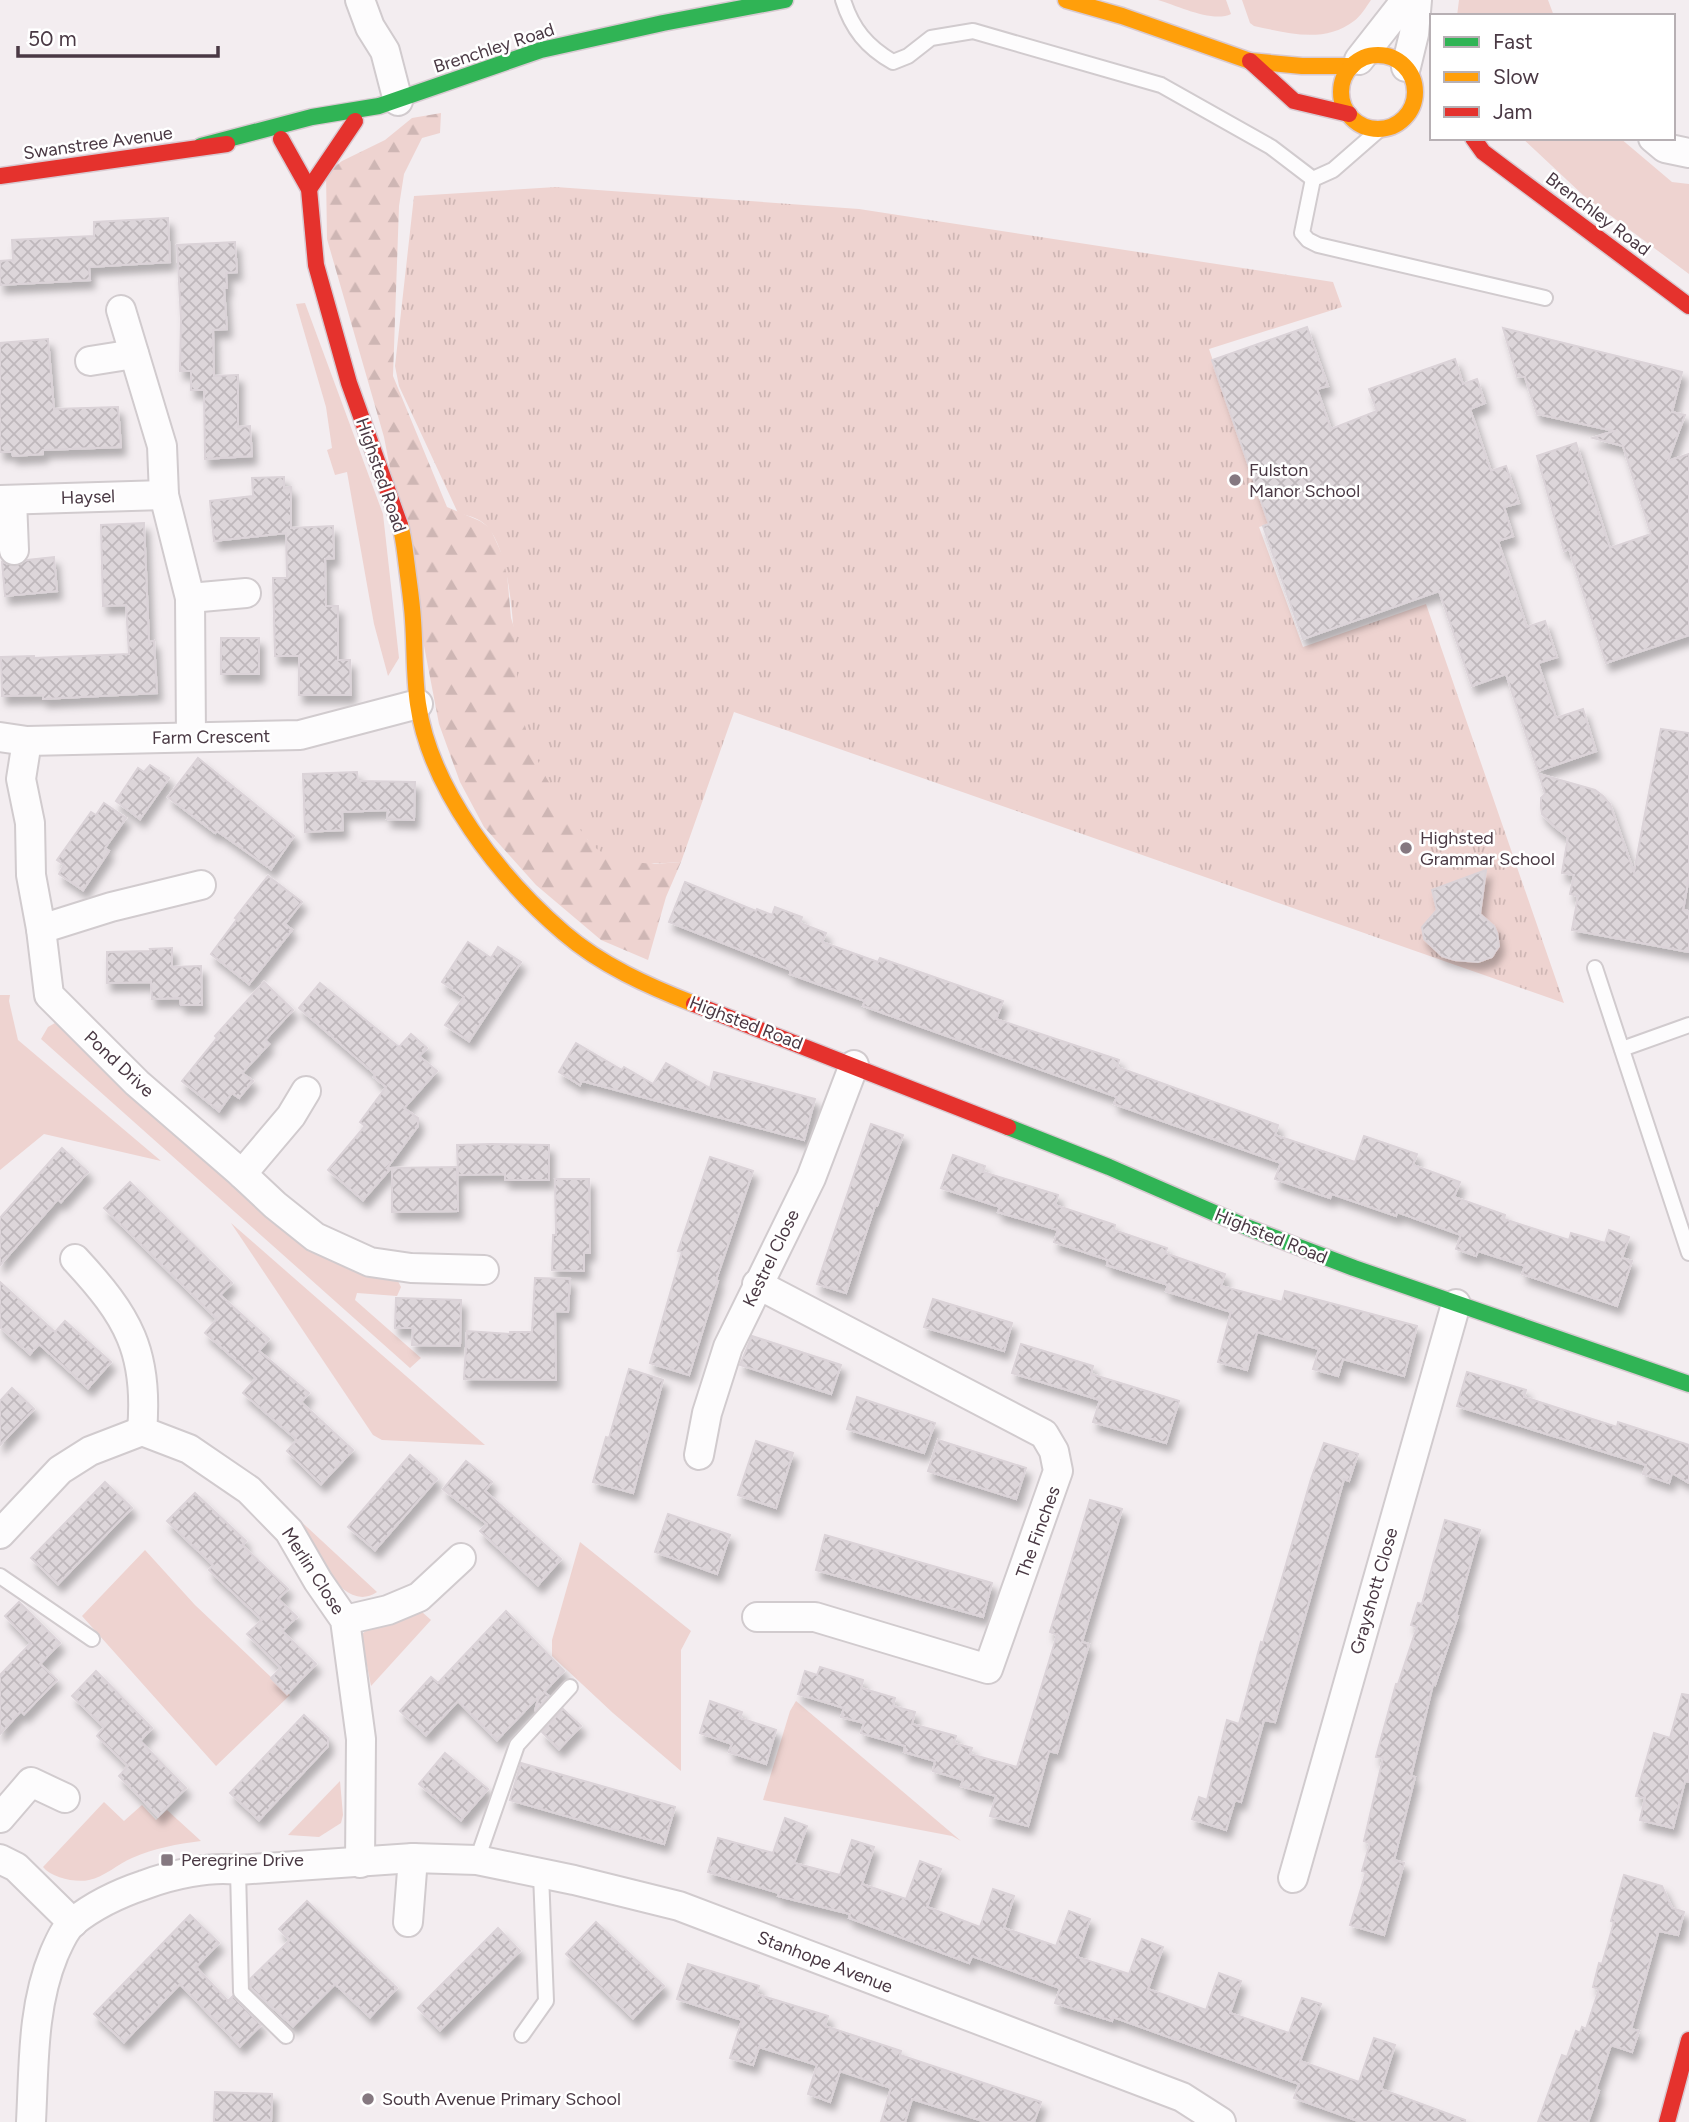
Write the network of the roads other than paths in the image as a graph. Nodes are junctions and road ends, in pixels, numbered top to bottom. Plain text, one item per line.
1 (360, 0) edge
2 (715, 0) edge
3 (785, 0) edge
4 (843, 0) edge
5 (1066, 0) edge
6 (1406, 0) edge
7 (1417, 0) edge
8 (663, 23) junction
9 (1250, 61) junction
10 (1355, 63) junction
11 (1409, 72) junction
12 (1430, 94) edge
13 (388, 103) junction
14 (1349, 114) junction
15 (1402, 120) junction
16 (355, 121) junction
17 (1422, 128) dead end
18 (1380, 129) junction
19 (275, 133) junction
20 (1655, 140) edge
21 (1466, 141) edge
22 (1689, 153) edge
23 (0, 176) edge
24 (1313, 178) junction
25 (309, 189) junction
26 (1545, 298) dead end
27 (1689, 306) edge
28 (121, 310) dead end
29 (134, 354) junction
30 (90, 360) dead end
31 (164, 495) junction
32 (6, 500) edge
33 (14, 550) dead end
34 (246, 593) dead end
35 (190, 598) junction
36 (418, 704) junction
37 (191, 737) junction
38 (14, 739) edge
39 (201, 886) dead end
40 (41, 929) junction
41 (1595, 968) dead end
42 (1689, 1026) edge
43 (1622, 1049) junction
44 (855, 1065) junction
45 (306, 1091) dead end
46 (242, 1174) junction
47 (1689, 1253) edge
48 (75, 1259) dead end
49 (484, 1270) dead end
50 (757, 1284) junction
51 (1456, 1304) junction
52 (1689, 1384) edge
53 (142, 1431) junction
54 (699, 1455) dead end
55 (0, 1534) edge
56 (461, 1558) dead end
57 (0, 1576) edge
58 (757, 1617) dead end
59 (345, 1620) junction
60 (92, 1639) dead end
61 (570, 1687) dead end
62 (65, 1798) dead end
63 (0, 1818) edge
64 (0, 1858) edge
65 (413, 1858) junction
66 (477, 1860) junction
67 (360, 1863) junction
68 (238, 1870) junction
69 (541, 1874) junction
70 (1293, 1878) dead end
71 (73, 1923) junction
72 (405, 1923) dead end
73 (522, 2035) dead end
74 (286, 2036) dead end
75 (1689, 2040) edge
76 (1178, 2110) edge
77 (31, 2122) edge
78 (1221, 2122) edge
79 (1667, 2122) edge

1 - 13 street
2 - 8 street, Brenchley Road
3 - 8 street, Brenchley Road
4 - 24 lane
5 - 9 street
6 - 10 street
7 - 11 street
8 - 13 street, Brenchley Road
9 - 10 street
9 - 14 street
10 - 11 street
10 - 14 street
11 - 12 street
11 - 15 street
13 - 16 street, Brenchley Road
13 - 19 street, Brenchley Road
14 - 18 street
15 - 17 street
15 - 18 street
16 - 19 street, Brenchley Road
16 - 25 street
18 - 24 lane
19 - 23 street, Swanstree Avenue
19 - 25 street, Highsted Road
20 - 22 street
21 - 27 street, Brenchley Road
24 - 26 lane
25 - 36 street, Highsted Road
28 - 29 street
29 - 30 street
29 - 31 street
31 - 32 street, Haysel
31 - 35 street
32 - 33 street, Haysel
34 - 35 street
35 - 37 street
36 - 37 street, Farm Crescent
36 - 44 street, Highsted Road
37 - 38 street, Farm Crescent
38 - 40 street, Pond Drive
39 - 40 street
40 - 46 street, Pond Drive
41 - 43 lane
42 - 43 lane
43 - 47 lane
44 - 50 street, Kestrel Close
44 - 51 street, Highsted Road
45 - 46 street
46 - 49 street, Pond Drive
48 - 53 street
50 - 54 street, Kestrel Close
50 - 58 street, The Finches
51 - 52 street, Highsted Road
51 - 70 street, Grayshott Close
53 - 55 street
53 - 59 street, Merlin Close
56 - 59 street, Merlin Close
57 - 60 lane
59 - 67 street, Merlin Close
61 - 66 lane
62 - 63 street
64 - 71 street
65 - 66 street, Stanhope Avenue
65 - 67 street, Stanhope Avenue
65 - 72 street
66 - 69 street, Stanhope Avenue
67 - 68 street, Stanhope Avenue
68 - 71 street, Stanhope Avenue
68 - 74 lane
69 - 73 lane
69 - 76 street, Stanhope Avenue
71 - 77 street, Stanhope Avenue
75 - 79 street
76 - 78 street, Stanhope Avenue

